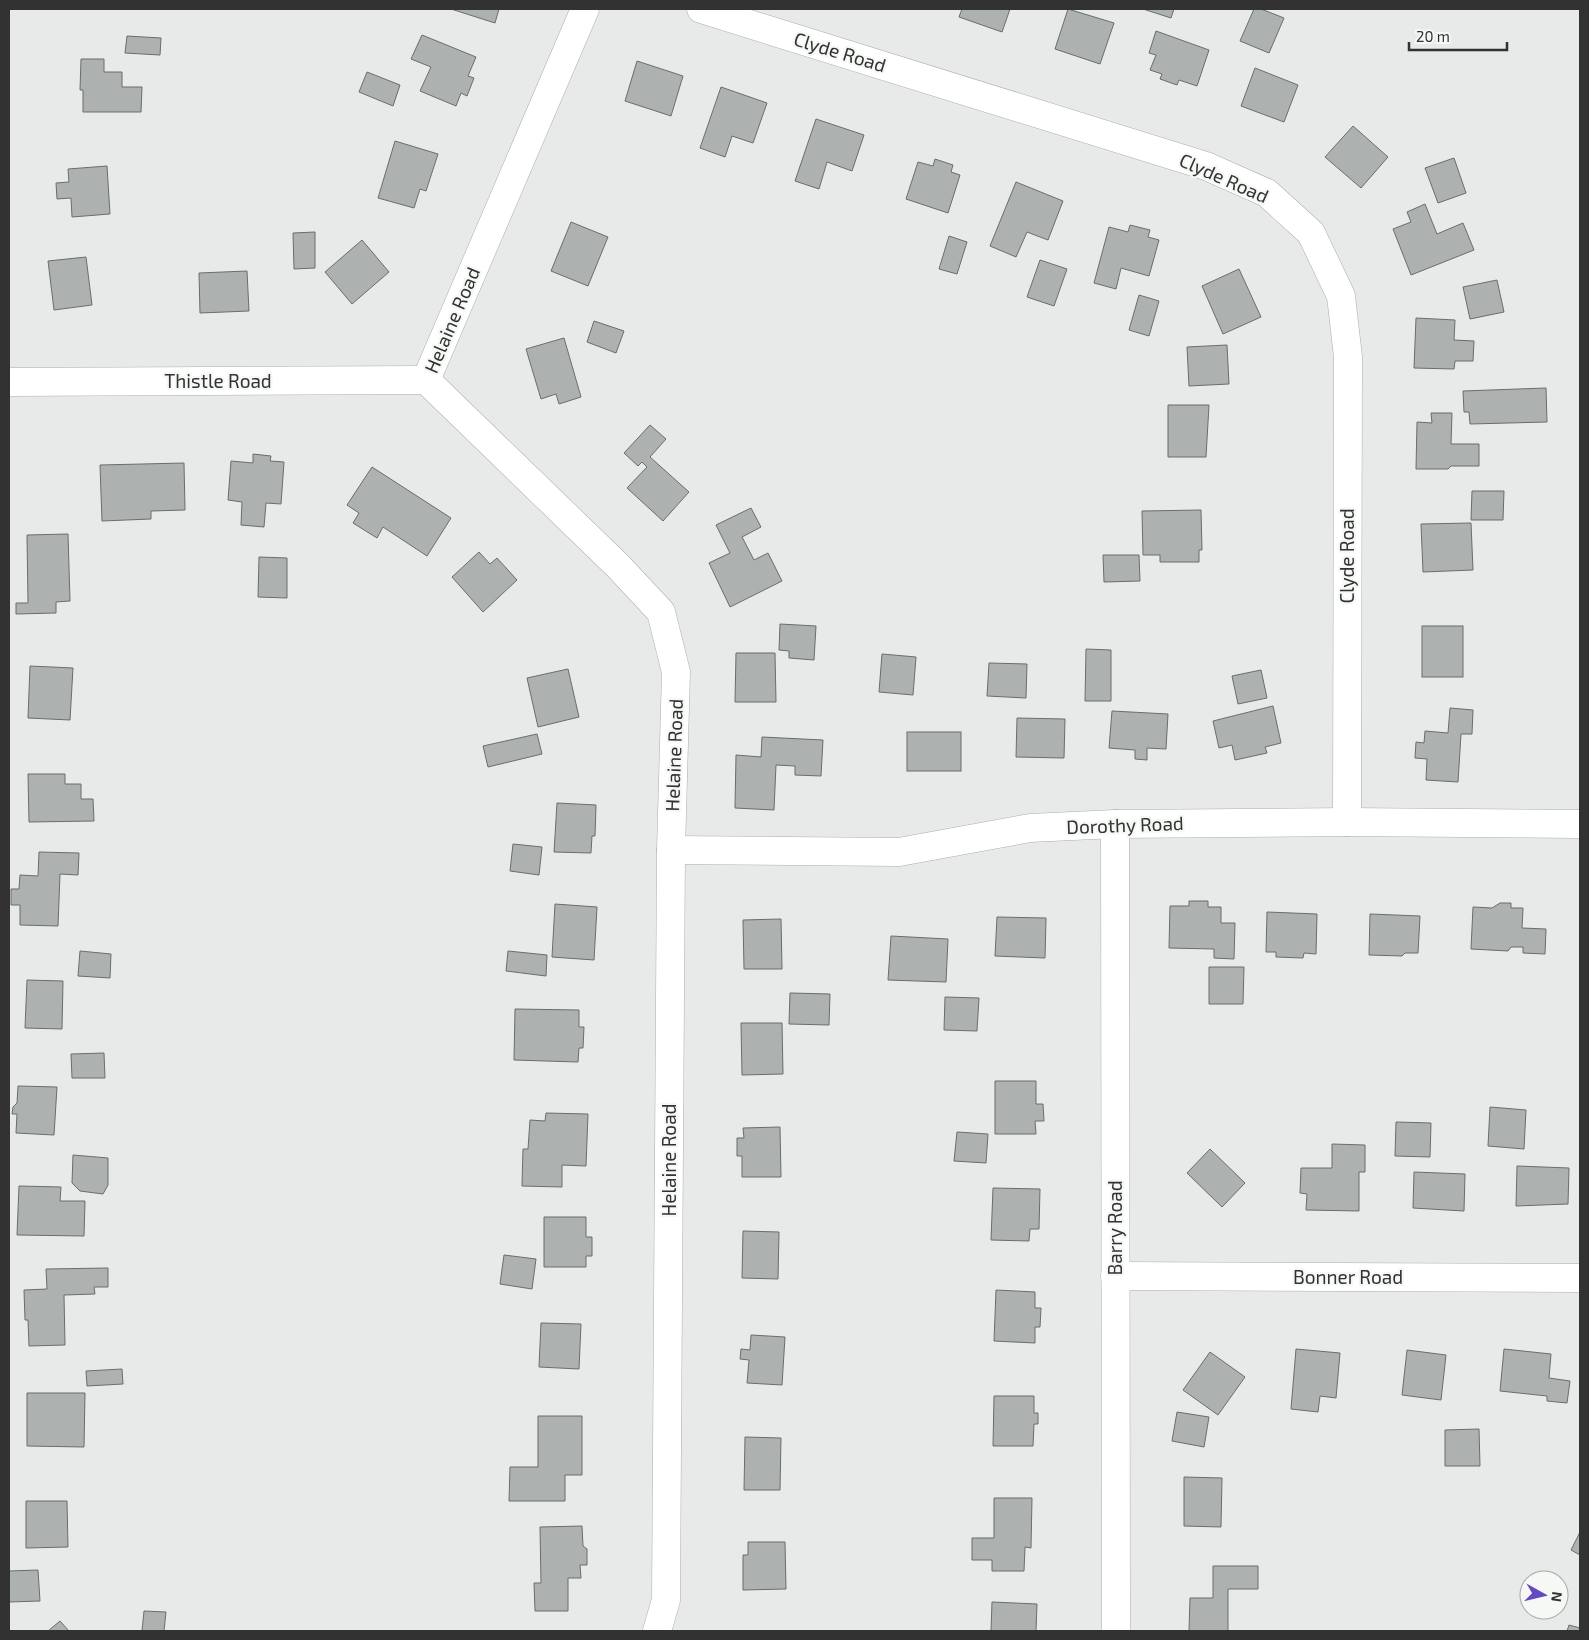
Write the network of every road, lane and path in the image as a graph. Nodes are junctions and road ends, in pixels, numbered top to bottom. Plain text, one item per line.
1 (585, 9) edge
2 (701, 9) edge
3 (426, 380) junction
4 (9, 382) edge
5 (1347, 822) junction
6 (1115, 824) junction
7 (1580, 824) edge
8 (671, 850) junction
9 (1115, 1276) junction
10 (1580, 1278) edge
11 (657, 1631) edge
12 (1116, 1631) edge

1 - 3 street, Helaine Road
2 - 5 street, Clyde Road
3 - 4 street, Thistle Road
3 - 8 street, Helaine Road
5 - 6 street, Dorothy Road
5 - 7 street, Dorothy Road
6 - 8 street, Dorothy Road
6 - 9 street, Barry Road
8 - 11 street, Helaine Road
9 - 10 street, Bonner Road
9 - 12 street, Barry Road

